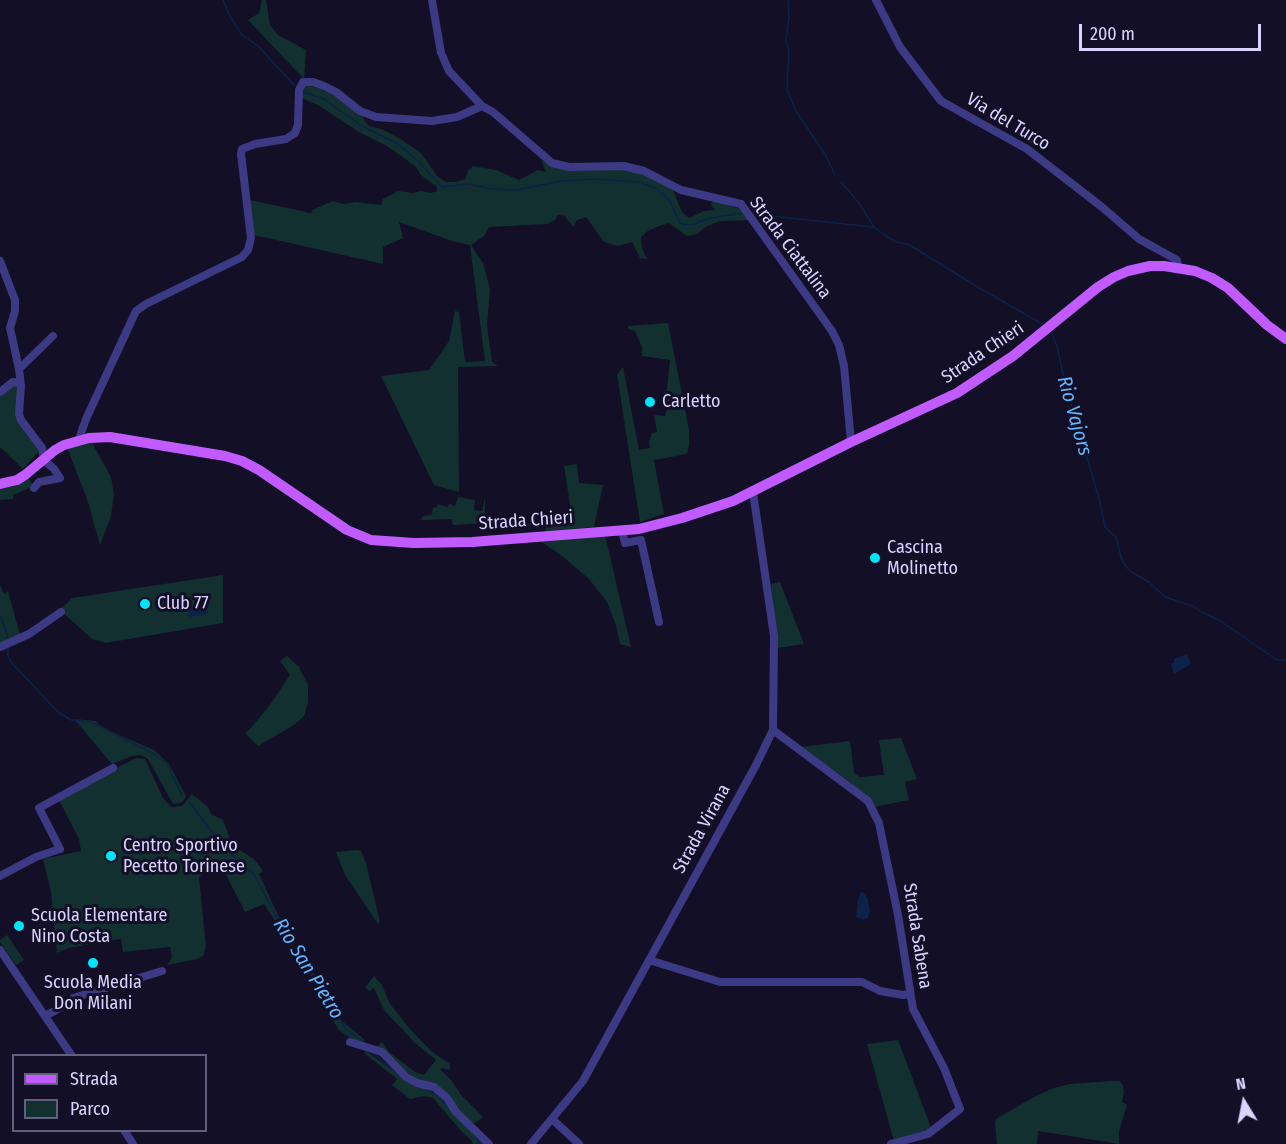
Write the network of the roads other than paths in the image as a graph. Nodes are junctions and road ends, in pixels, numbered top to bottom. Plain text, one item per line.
1 (432, 0) edge
2 (876, 0) edge
3 (482, 106) junction
4 (0, 261) edge
5 (1178, 267) junction
6 (53, 336) dead end
7 (1286, 339) edge
8 (19, 369) junction
9 (20, 383) junction
10 (0, 392) edge
11 (79, 440) junction
12 (851, 442) junction
13 (44, 460) junction
14 (0, 484) edge
15 (34, 488) dead end
16 (753, 492) junction
17 (622, 530) junction
18 (61, 612) dead end
19 (659, 622) dead end
20 (0, 647) edge
21 (773, 730) junction
22 (113, 768) dead end
23 (0, 876) edge
24 (0, 950) edge
25 (649, 960) junction
26 (162, 971) dead end
27 (910, 994) junction
28 (45, 1016) junction
29 (350, 1042) dead end
30 (71, 1054) edge
31 (552, 1119) junction
32 (489, 1144) edge
33 (531, 1144) edge
34 (579, 1144) edge
35 (891, 1144) edge

1 - 3 street, Strada Ciattalina
2 - 5 street, Via del Turco
3 - 11 street
3 - 12 street, Strada Ciattalina
4 - 8 street
5 - 7 main road, Strada Chieri
5 - 12 main road, Strada Chieri
6 - 8 street
8 - 9 street
9 - 10 street
9 - 13 street
11 - 13 main road, Strada Chieri
11 - 17 main road, Strada Chieri
12 - 16 main road, Strada Chieri
13 - 14 main road, Strada Chieri
13 - 15 street
16 - 17 main road, Strada Chieri
16 - 21 street, Strada Virana
17 - 19 street
18 - 20 street
21 - 25 street, Strada Virana
21 - 27 street, Strada Sabena
22 - 23 street
24 - 28 street
25 - 27 street
25 - 31 street, Strada Virana
26 - 28 street
27 - 35 street, Strada Sabena
28 - 30 street
29 - 32 street
31 - 33 street, Strada Virana
31 - 34 street

